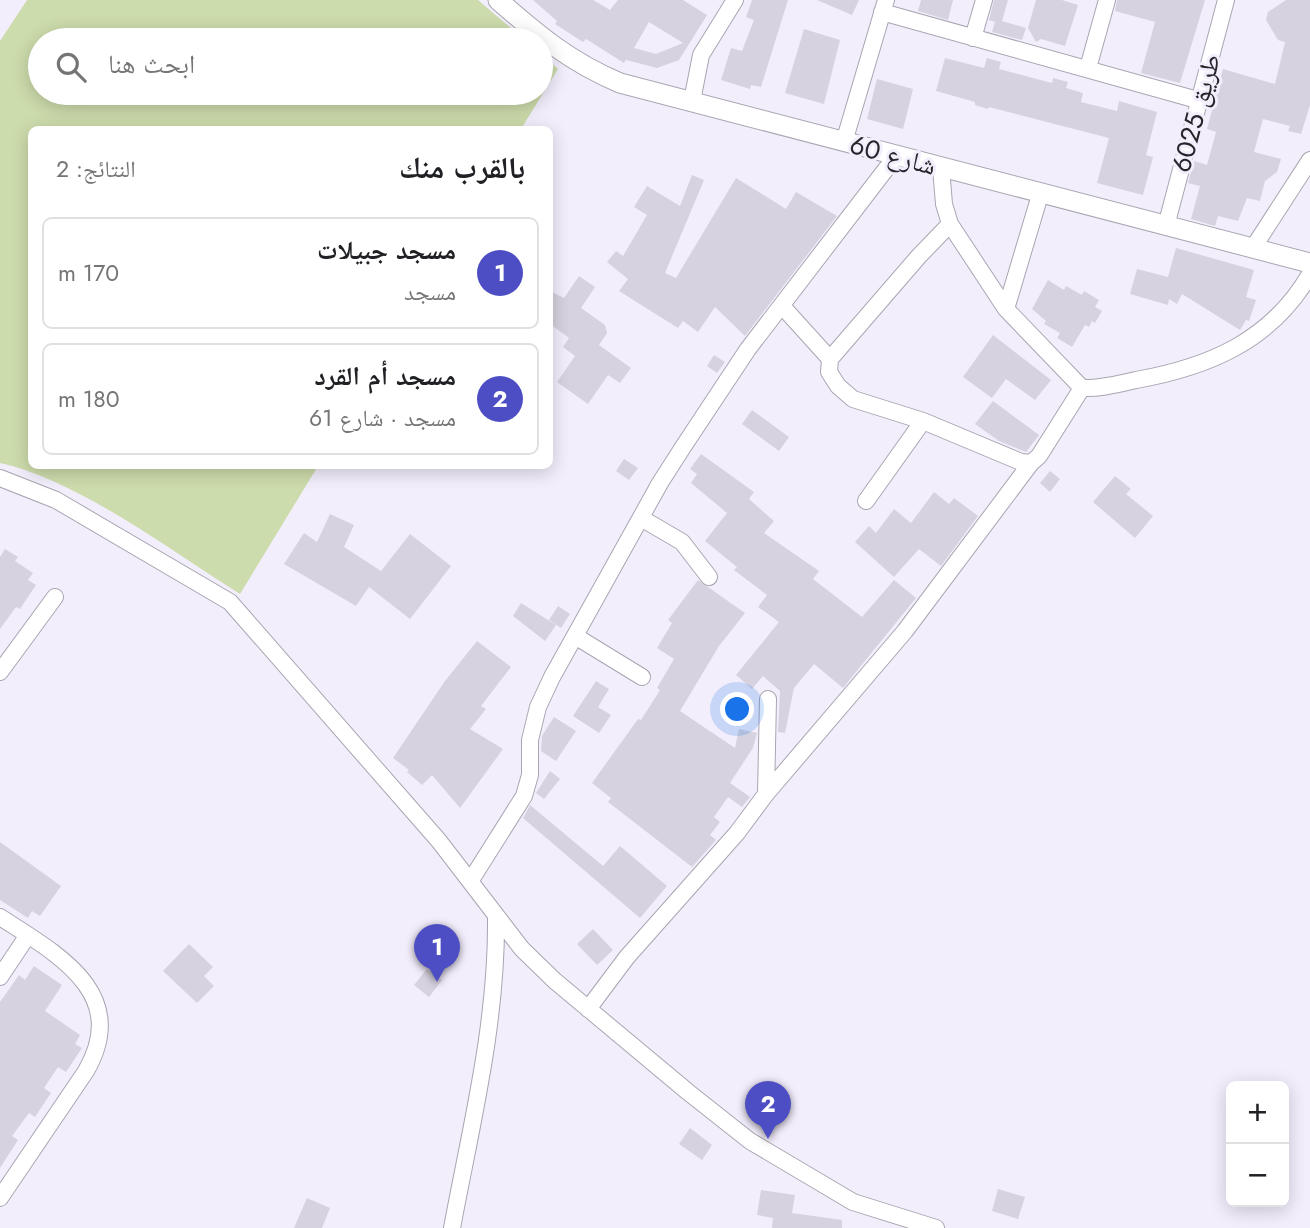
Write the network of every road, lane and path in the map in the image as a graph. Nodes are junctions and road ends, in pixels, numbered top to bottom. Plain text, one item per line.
1 (498, 0) edge
2 (984, 0) edge
3 (1107, 0) edge
4 (1226, 0) edge
5 (730, 2) edge
6 (884, 6) edge
7 (531, 28) edge
8 (973, 38) junction
9 (553, 46) edge
10 (1088, 68) junction
11 (692, 101) junction
12 (1202, 101) junction
13 (844, 142) junction
14 (897, 156) junction
15 (1310, 160) edge
16 (941, 168) junction
17 (1040, 195) junction
18 (950, 225) junction
19 (1166, 226) junction
20 (1253, 248) junction
21 (1310, 263) edge
22 (1310, 274) edge
23 (782, 306) junction
24 (1006, 309) junction
25 (830, 359) junction
26 (1082, 388) junction
27 (922, 421) junction
28 (1031, 463) junction
29 (0, 478) edge
30 (866, 501) dead end
31 (641, 517) junction
32 (709, 577) dead end
33 (55, 597) dead end
34 (575, 636) junction
35 (0, 672) edge
36 (642, 677) dead end
37 (768, 699) dead end
38 (766, 794) junction
39 (471, 880) junction
40 (0, 917) edge
41 (496, 919) junction
42 (28, 935) junction
43 (0, 977) edge
44 (588, 1009) junction
45 (0, 1198) edge
46 (452, 1228) edge
47 (936, 1228) edge

1 - 7 street, شارع 60
2 - 8 street
3 - 10 street
4 - 12 street, طريق 6025
5 - 11 street
6 - 8 street
6 - 13 street
8 - 10 street
9 - 11 street, شارع 60
10 - 12 street
11 - 13 street, شارع 60
12 - 19 street, طريق 6025
13 - 14 street, شارع 60
14 - 16 street, شارع 60
14 - 23 street
15 - 20 street
16 - 17 street, شارع 60
16 - 18 street
17 - 19 street, شارع 60
17 - 24 street
18 - 24 street
18 - 25 street
19 - 20 street, شارع 60
20 - 21 street, شارع 60
22 - 26 street
23 - 25 street
23 - 31 street
24 - 26 street
25 - 27 street
26 - 28 street
27 - 28 street
27 - 30 street
28 - 38 street
29 - 39 street
31 - 32 street
31 - 34 street
33 - 35 street
34 - 36 street
34 - 39 street
37 - 38 street
38 - 44 street
39 - 41 street
40 - 42 street
41 - 44 street
41 - 46 street
42 - 43 street
42 - 45 street
44 - 47 street

